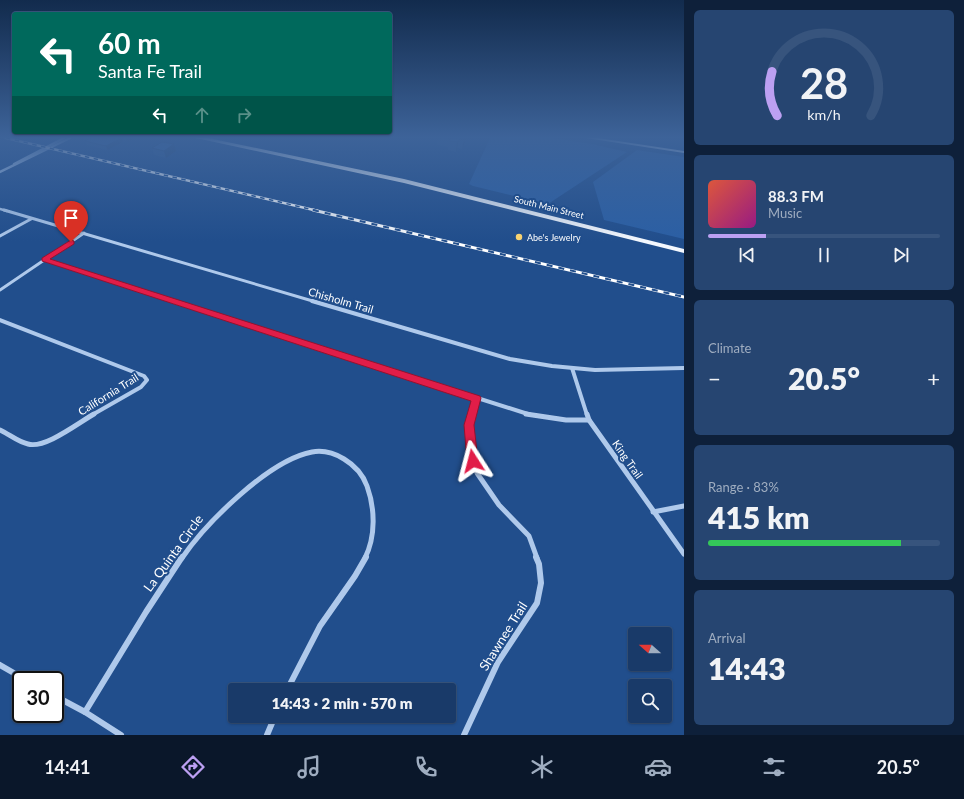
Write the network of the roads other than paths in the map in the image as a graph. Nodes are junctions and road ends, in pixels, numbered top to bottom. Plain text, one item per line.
1 (363, 172) edge
2 (0, 209) edge
3 (31, 219) junction
4 (84, 233) junction
5 (0, 236) edge
6 (684, 251) edge
7 (45, 260) junction
8 (0, 290) edge
9 (0, 320) edge
10 (572, 368) junction
11 (684, 368) edge
12 (476, 398) junction
13 (589, 420) junction
14 (0, 430) edge
15 (684, 506) edge
16 (653, 512) junction
17 (684, 554) edge
18 (0, 665) edge
19 (12, 672) edge
20 (291, 683) edge
21 (64, 701) edge
22 (85, 712) junction
23 (272, 723) edge
24 (120, 735) edge
25 (267, 735) edge
26 (464, 735) edge

1 - 6 main road, South Main Street
2 - 3 street, Chisholm Trail
3 - 4 street, Chisholm Trail
3 - 5 street
4 - 7 street
4 - 10 street, Chisholm Trail
7 - 8 street
7 - 12 street
9 - 14 street, California Trail
10 - 11 street, Chisholm Trail
10 - 13 street, King Trail
12 - 13 street
12 - 26 street, Shawnee Trail
13 - 16 street, King Trail
15 - 16 street
16 - 17 street, King Trail
18 - 19 street
20 - 22 street, La Quinta Circle
21 - 22 street
22 - 24 street
23 - 25 street

